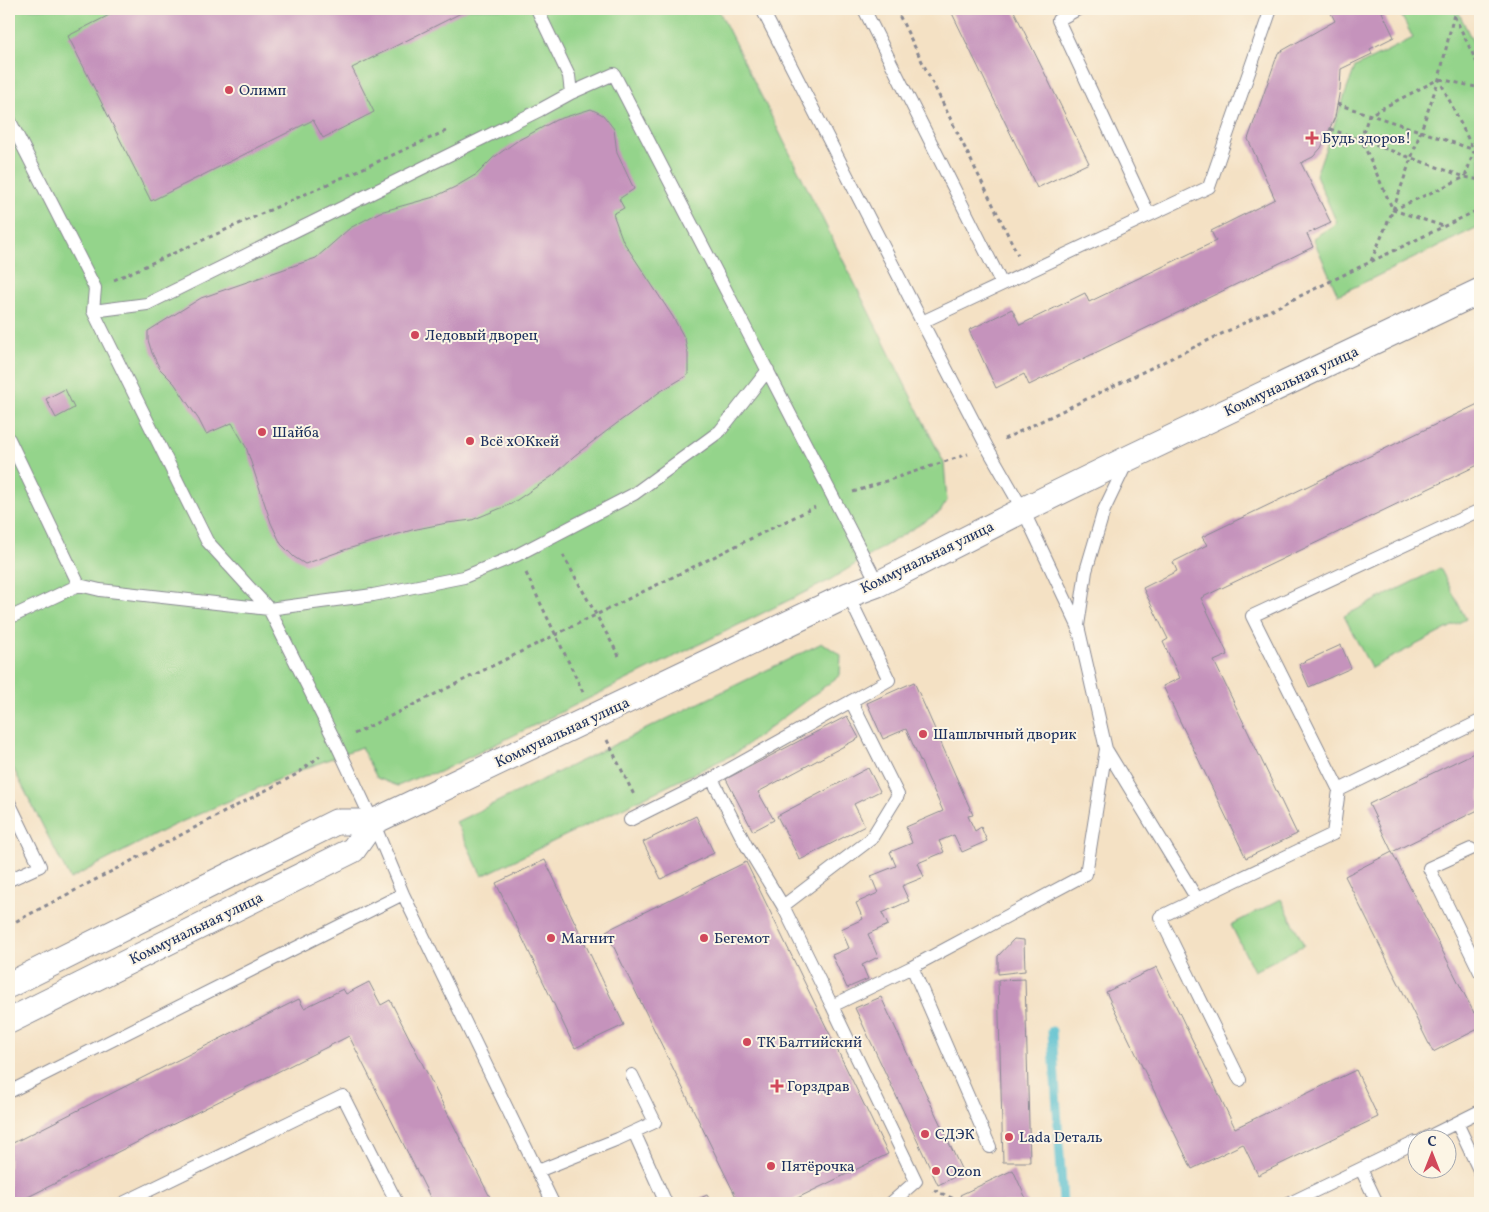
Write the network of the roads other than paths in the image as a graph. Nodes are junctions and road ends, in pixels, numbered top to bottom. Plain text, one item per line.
1 (537, 9) edge
2 (762, 9) edge
3 (864, 9) edge
4 (1078, 9) edge
5 (1271, 9) edge
6 (571, 94) junction
7 (9, 119) edge
8 (1149, 215) junction
9 (1002, 284) junction
10 (1480, 291) edge
11 (93, 311) junction
12 (922, 322) junction
13 (768, 370) junction
14 (9, 438) edge
15 (1129, 458) junction
16 (1023, 510) junction
17 (1480, 510) edge
18 (878, 584) junction
19 (79, 585) junction
20 (848, 595) junction
21 (269, 609) junction
22 (9, 618) edge
23 (1078, 626) junction
24 (851, 702) junction
25 (1480, 721) edge
26 (1106, 749) junction
27 (712, 779) junction
28 (1339, 790) junction
29 (9, 802) edge
30 (630, 820) dead end
31 (373, 822) junction
32 (1471, 848) dead end
33 (9, 880) edge
34 (403, 894) junction
35 (1198, 899) junction
36 (783, 906) junction
37 (912, 967) junction
38 (1480, 972) edge
39 (9, 985) edge
40 (832, 1006) junction
41 (9, 1021) edge
42 (632, 1075) dead end
43 (1240, 1080) dead end
44 (9, 1092) edge
45 (1480, 1111) edge
46 (1457, 1123) junction
47 (1443, 1130) edge
48 (634, 1132) junction
49 (990, 1147) dead end
50 (1406, 1147) edge
51 (1361, 1169) junction
52 (538, 1171) junction
53 (1480, 1172) edge
54 (124, 1203) edge
55 (397, 1203) edge
56 (553, 1203) edge
57 (666, 1203) edge
58 (891, 1203) edge
59 (1290, 1203) edge
60 (1377, 1203) edge

1 - 6 lane
2 - 12 lane
3 - 9 lane
4 - 8 lane
5 - 8 lane
6 - 11 lane
6 - 13 lane
7 - 11 lane
8 - 9 lane
9 - 12 lane
10 - 15 street, Коммунальная улица
11 - 21 lane
12 - 16 lane
13 - 18 lane
13 - 21 lane
14 - 19 lane
15 - 16 street, Коммунальная улица
15 - 23 lane
16 - 18 street, Коммунальная улица
16 - 23 lane
17 - 28 lane
18 - 20 street, Коммунальная улица
19 - 21 lane
19 - 22 lane
20 - 24 lane
20 - 31 street, Коммунальная улица
21 - 31 lane
23 - 26 lane
24 - 27 lane
24 - 36 lane
25 - 28 lane
26 - 35 lane
26 - 37 lane
27 - 30 lane
27 - 36 lane
28 - 35 lane
29 - 33 lane
31 - 34 lane
31 - 39 street, Коммунальная улица
31 - 41 street, Коммунальная улица
32 - 38 lane
34 - 44 lane
34 - 52 lane
35 - 43 lane
36 - 40 lane
37 - 40 lane
37 - 49 lane
40 - 58 lane
42 - 48 lane
45 - 46 lane
46 - 47 lane
46 - 53 lane
48 - 52 lane
48 - 57 lane
50 - 51 lane
51 - 59 lane
51 - 60 lane
52 - 56 lane
54 - 55 lane

